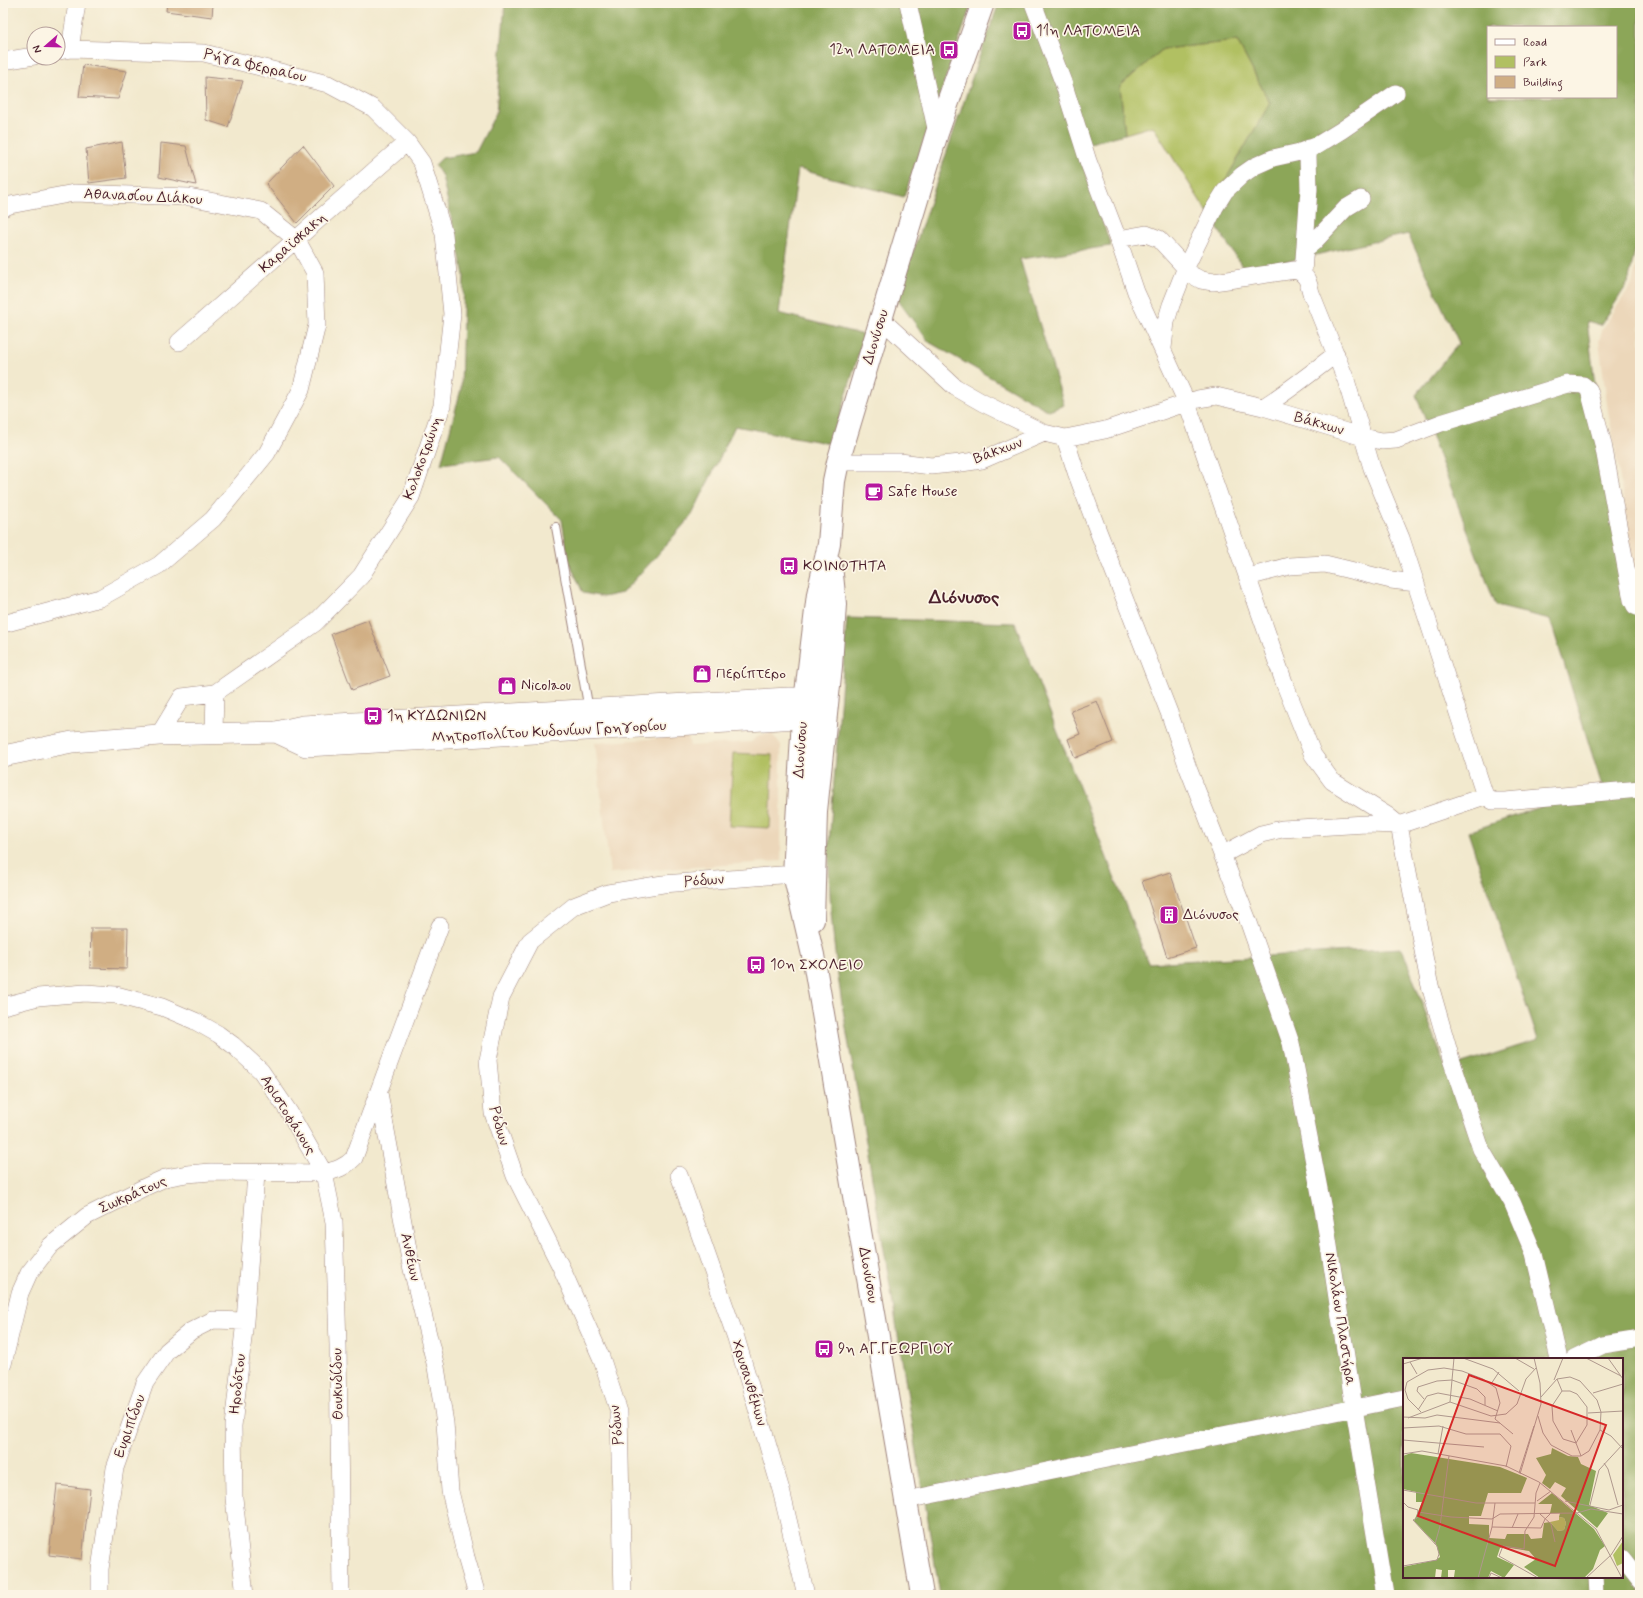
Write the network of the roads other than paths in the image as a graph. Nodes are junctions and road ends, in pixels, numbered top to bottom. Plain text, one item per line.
1 (77, 3) edge
2 (908, 3) edge
3 (983, 3) edge
4 (1033, 3) edge
5 (66, 43) edge
6 (66, 50) edge
7 (26, 57) edge
8 (3, 61) edge
9 (1396, 93) dead end
10 (936, 133) junction
11 (407, 142) junction
12 (1309, 148) junction
13 (1361, 199) dead end
14 (3, 208) edge
15 (1118, 239) junction
16 (296, 240) junction
17 (1305, 250) junction
18 (1186, 267) junction
19 (1302, 273) junction
20 (881, 320) junction
21 (179, 342) dead end
22 (1162, 348) junction
23 (1336, 354) junction
24 (1187, 403) junction
25 (1263, 407) junction
26 (1044, 433) junction
27 (1363, 437) junction
28 (1065, 438) junction
29 (838, 462) junction
30 (556, 528) dead end
31 (829, 544) junction
32 (1248, 577) junction
33 (1416, 583) junction
34 (1636, 604) edge
35 (3, 624) edge
36 (216, 693) junction
37 (804, 708) junction
38 (826, 710) junction
39 (590, 720) junction
40 (214, 732) junction
41 (160, 734) junction
42 (3, 756) edge
43 (1640, 789) edge
44 (1485, 796) junction
45 (1399, 825) junction
46 (1222, 855) junction
47 (804, 872) junction
48 (440, 926) dead end
49 (3, 1006) edge
50 (378, 1093) junction
51 (324, 1173) junction
52 (256, 1174) junction
53 (679, 1174) dead end
54 (245, 1321) junction
55 (1640, 1338) edge
56 (5, 1345) edge
57 (1559, 1358) edge
58 (1576, 1358) edge
59 (3, 1364) edge
60 (1403, 1398) edge
61 (1354, 1408) junction
62 (906, 1500) junction
63 (1623, 1559) edge
64 (1595, 1578) edge
65 (1640, 1581) edge
66 (100, 1595) edge
67 (245, 1595) edge
68 (341, 1595) edge
69 (477, 1595) edge
70 (623, 1595) edge
71 (806, 1595) edge
72 (922, 1595) edge
73 (1385, 1595) edge
74 (1596, 1595) edge

1 - 5 street
2 - 10 street, Διονύσου
3 - 10 main road, Διονύσου
4 - 15 street
6 - 11 street, Ρήγα Φερραίου
7 - 8 street
9 - 12 street
10 - 20 main road, Διονύσου
11 - 16 street, Καραϊσκακη
11 - 36 street, Κολοκοτρώνη
12 - 17 street
12 - 18 street
13 - 17 street
14 - 16 street, Αθανασίου Διάκου
15 - 18 street
15 - 22 street
16 - 21 street, Καραϊσκακη
16 - 35 street
17 - 19 street
18 - 19 street
18 - 22 street
19 - 23 street
20 - 26 street
20 - 29 main road, Διονύσου
22 - 24 street
23 - 25 street
23 - 27 street
24 - 25 street, Βάκχων
24 - 28 street, Βάκχων
24 - 32 street
25 - 27 street, Βάκχων
26 - 28 street, Βάκχων
26 - 29 street, Βάκχων
27 - 33 street
27 - 34 street, Βάκχων
28 - 46 street, Νικολάου Πλαστήρα
29 - 31 main road, Διονύσου
30 - 39 lane
31 - 37 main road, Διονύσου
31 - 38 main road, Διονύσου
32 - 33 street
32 - 45 street
33 - 44 street
36 - 40 street
36 - 41 street
37 - 38 street, Μητροπολίτου Κυδονίων Γρηγορίου
37 - 39 street, Μητροπολίτου Κυδονίων Γρηγορίου
37 - 47 main road, Διονύσου
38 - 47 main road, Διονύσου
39 - 40 street, Μητροπολίτου Κυδονίων Γρηγορίου
40 - 41 street, Μητροπολίτου Κυδονίων Γρηγορίου
41 - 42 street, Μητροπολίτου Κυδονίων Γρηγορίου
43 - 44 street
44 - 45 street
45 - 46 street
45 - 57 street
46 - 61 street, Νικολάου Πλαστήρα
47 - 62 main road, Διονύσου
47 - 70 street, Ρόδων
48 - 50 street
49 - 51 street, Αριστοφάνους
50 - 51 street, Σωκράτους
50 - 69 street, Ανθέων
51 - 52 street, Σωκράτους
51 - 68 street, Θουκυδίδου
52 - 54 street, Ηροδότου
52 - 56 street, Σωκράτους
53 - 71 street, Χρυσανθέμων
54 - 66 street, Ευριπίδου
54 - 67 street, Ηροδότου
55 - 58 street
56 - 59 street, Σωκράτους
60 - 61 street
61 - 62 street
61 - 73 street, Νικολάου Πλαστήρα
62 - 72 main road, Διονύσου
63 - 65 street
64 - 74 street

